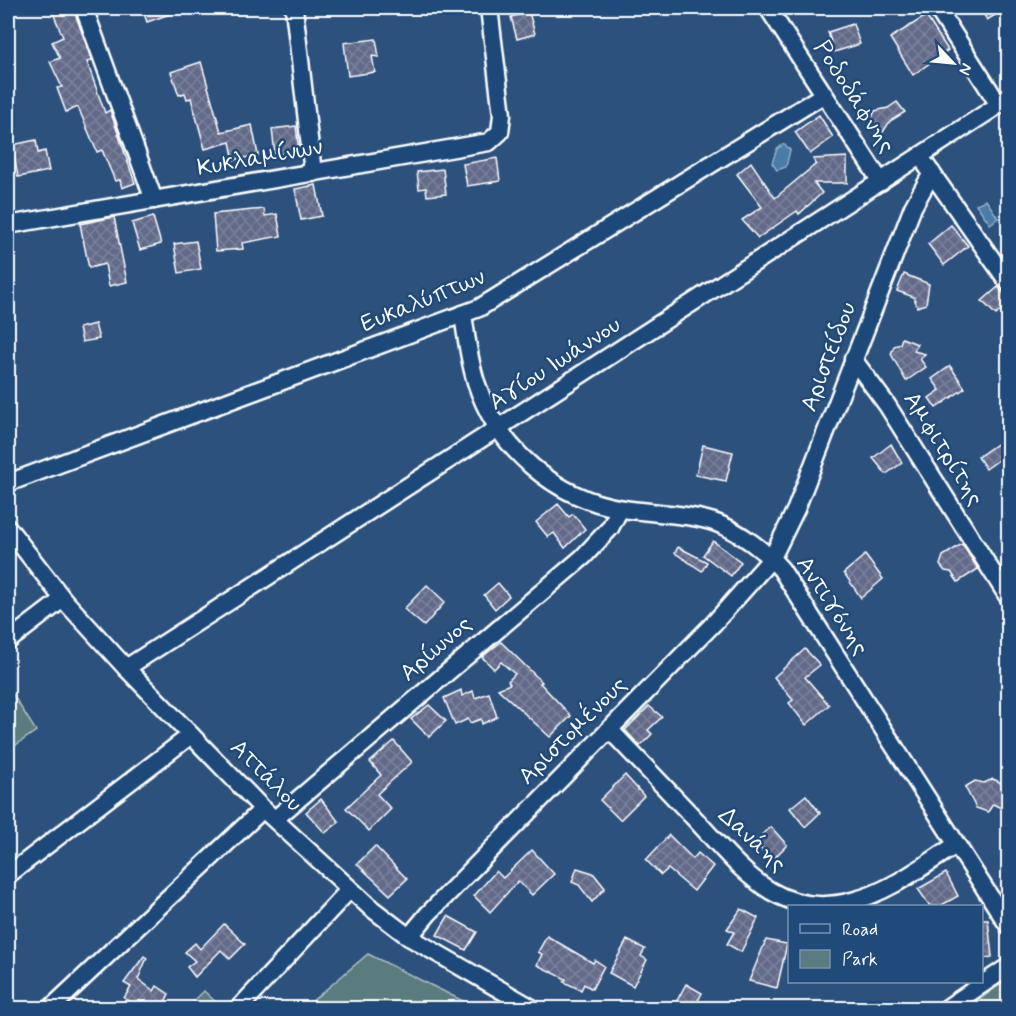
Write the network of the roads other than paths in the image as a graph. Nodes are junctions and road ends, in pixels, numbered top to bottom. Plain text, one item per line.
1 (84, 8) edge
2 (294, 8) edge
3 (489, 8) edge
4 (768, 8) edge
5 (938, 8) edge
6 (823, 96) junction
7 (1004, 102) edge
8 (920, 157) junction
9 (313, 173) junction
10 (932, 173) junction
11 (880, 182) junction
12 (154, 200) junction
13 (8, 225) edge
14 (1008, 282) edge
15 (463, 314) junction
16 (853, 359) junction
17 (498, 430) junction
18 (8, 483) edge
19 (620, 509) junction
20 (8, 528) edge
21 (772, 558) junction
22 (1008, 597) edge
23 (63, 599) junction
24 (8, 641) edge
25 (126, 668) junction
26 (609, 729) junction
27 (191, 735) junction
28 (269, 814) junction
29 (956, 845) junction
30 (8, 875) edge
31 (350, 889) junction
32 (813, 905) edge
33 (829, 905) edge
34 (1008, 925) edge
35 (409, 937) junction
36 (1008, 967) edge
37 (51, 1008) edge
38 (239, 1008) edge
39 (532, 1008) edge
40 (947, 1008) edge

1 - 12 street
2 - 9 street
3 - 9 street, Κυκλαμίνων
4 - 6 street, Ροδοδάφνης
5 - 7 street
6 - 11 street, Ροδοδάφνης
6 - 15 street, Ευκαλύπτων
7 - 8 street, Αγίου Ιωάννου
8 - 10 street
8 - 11 street, Αγίου Ιωάννου
9 - 12 street, Κυκλαμίνων
10 - 14 street
10 - 16 street, Αριστείδου
11 - 17 street, Αγίου Ιωάννου
12 - 13 street, Κυκλαμίνων
15 - 17 street, Αντιγόνης
15 - 18 street, Ευκαλύπτων
16 - 21 street, Αριστείδου
16 - 22 street, Αμφιτρίτης
17 - 19 street, Αντιγόνης
17 - 25 street, Αγίου Ιωάννου
19 - 21 street, Αντιγόνης
19 - 28 street, Αρίωνος
20 - 23 street, Αττάλου
21 - 26 street, Αριστομένους
21 - 29 street, Αντιγόνης
23 - 24 street
23 - 25 street, Αττάλου
25 - 27 street, Αττάλου
26 - 32 street, Δανάης
26 - 35 street, Αριστομένους
27 - 28 street, Αττάλου
27 - 30 street
28 - 31 street, Αττάλου
28 - 37 street, Αρίωνος
29 - 33 street, Δανάης
29 - 34 street, Αντιγόνης
31 - 35 street, Αττάλου
31 - 38 street
35 - 39 street, Αττάλου
36 - 40 street

